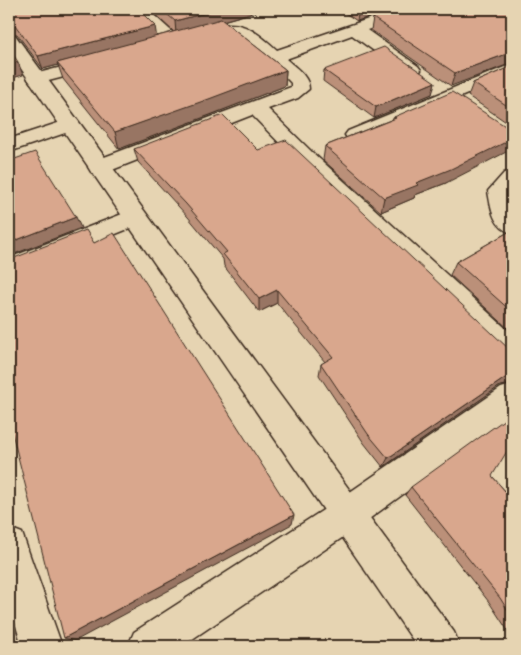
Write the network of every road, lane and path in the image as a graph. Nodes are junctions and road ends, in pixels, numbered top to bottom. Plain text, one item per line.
1 (138, 9) edge
2 (414, 9) edge
3 (388, 12) edge
4 (354, 30) junction
5 (9, 39) edge
6 (173, 42) junction
7 (155, 47) edge
8 (274, 57) junction
9 (110, 59) edge
10 (510, 72) edge
11 (37, 79) junction
12 (443, 91) junction
13 (255, 107) junction
14 (70, 125) junction
15 (341, 141) edge
16 (9, 146) edge
17 (99, 167) junction
18 (512, 178) edge
19 (135, 218) junction
20 (512, 225) edge
21 (9, 268) edge
22 (512, 351) edge
23 (512, 398) edge
24 (346, 515) junction
25 (9, 546) edge
26 (42, 646) edge
27 (148, 646) edge
28 (440, 646) edge

1 - 6 street
2 - 3 street
3 - 4 street
4 - 8 street
4 - 12 street
5 - 11 street
6 - 7 street
6 - 8 street
8 - 13 street
9 - 11 street
10 - 12 street
11 - 14 street
12 - 15 street
13 - 17 street
13 - 22 street
14 - 16 street
14 - 17 street
17 - 19 street
18 - 20 street
19 - 21 street
19 - 24 street
23 - 24 street
24 - 27 street
24 - 28 street
25 - 26 street

